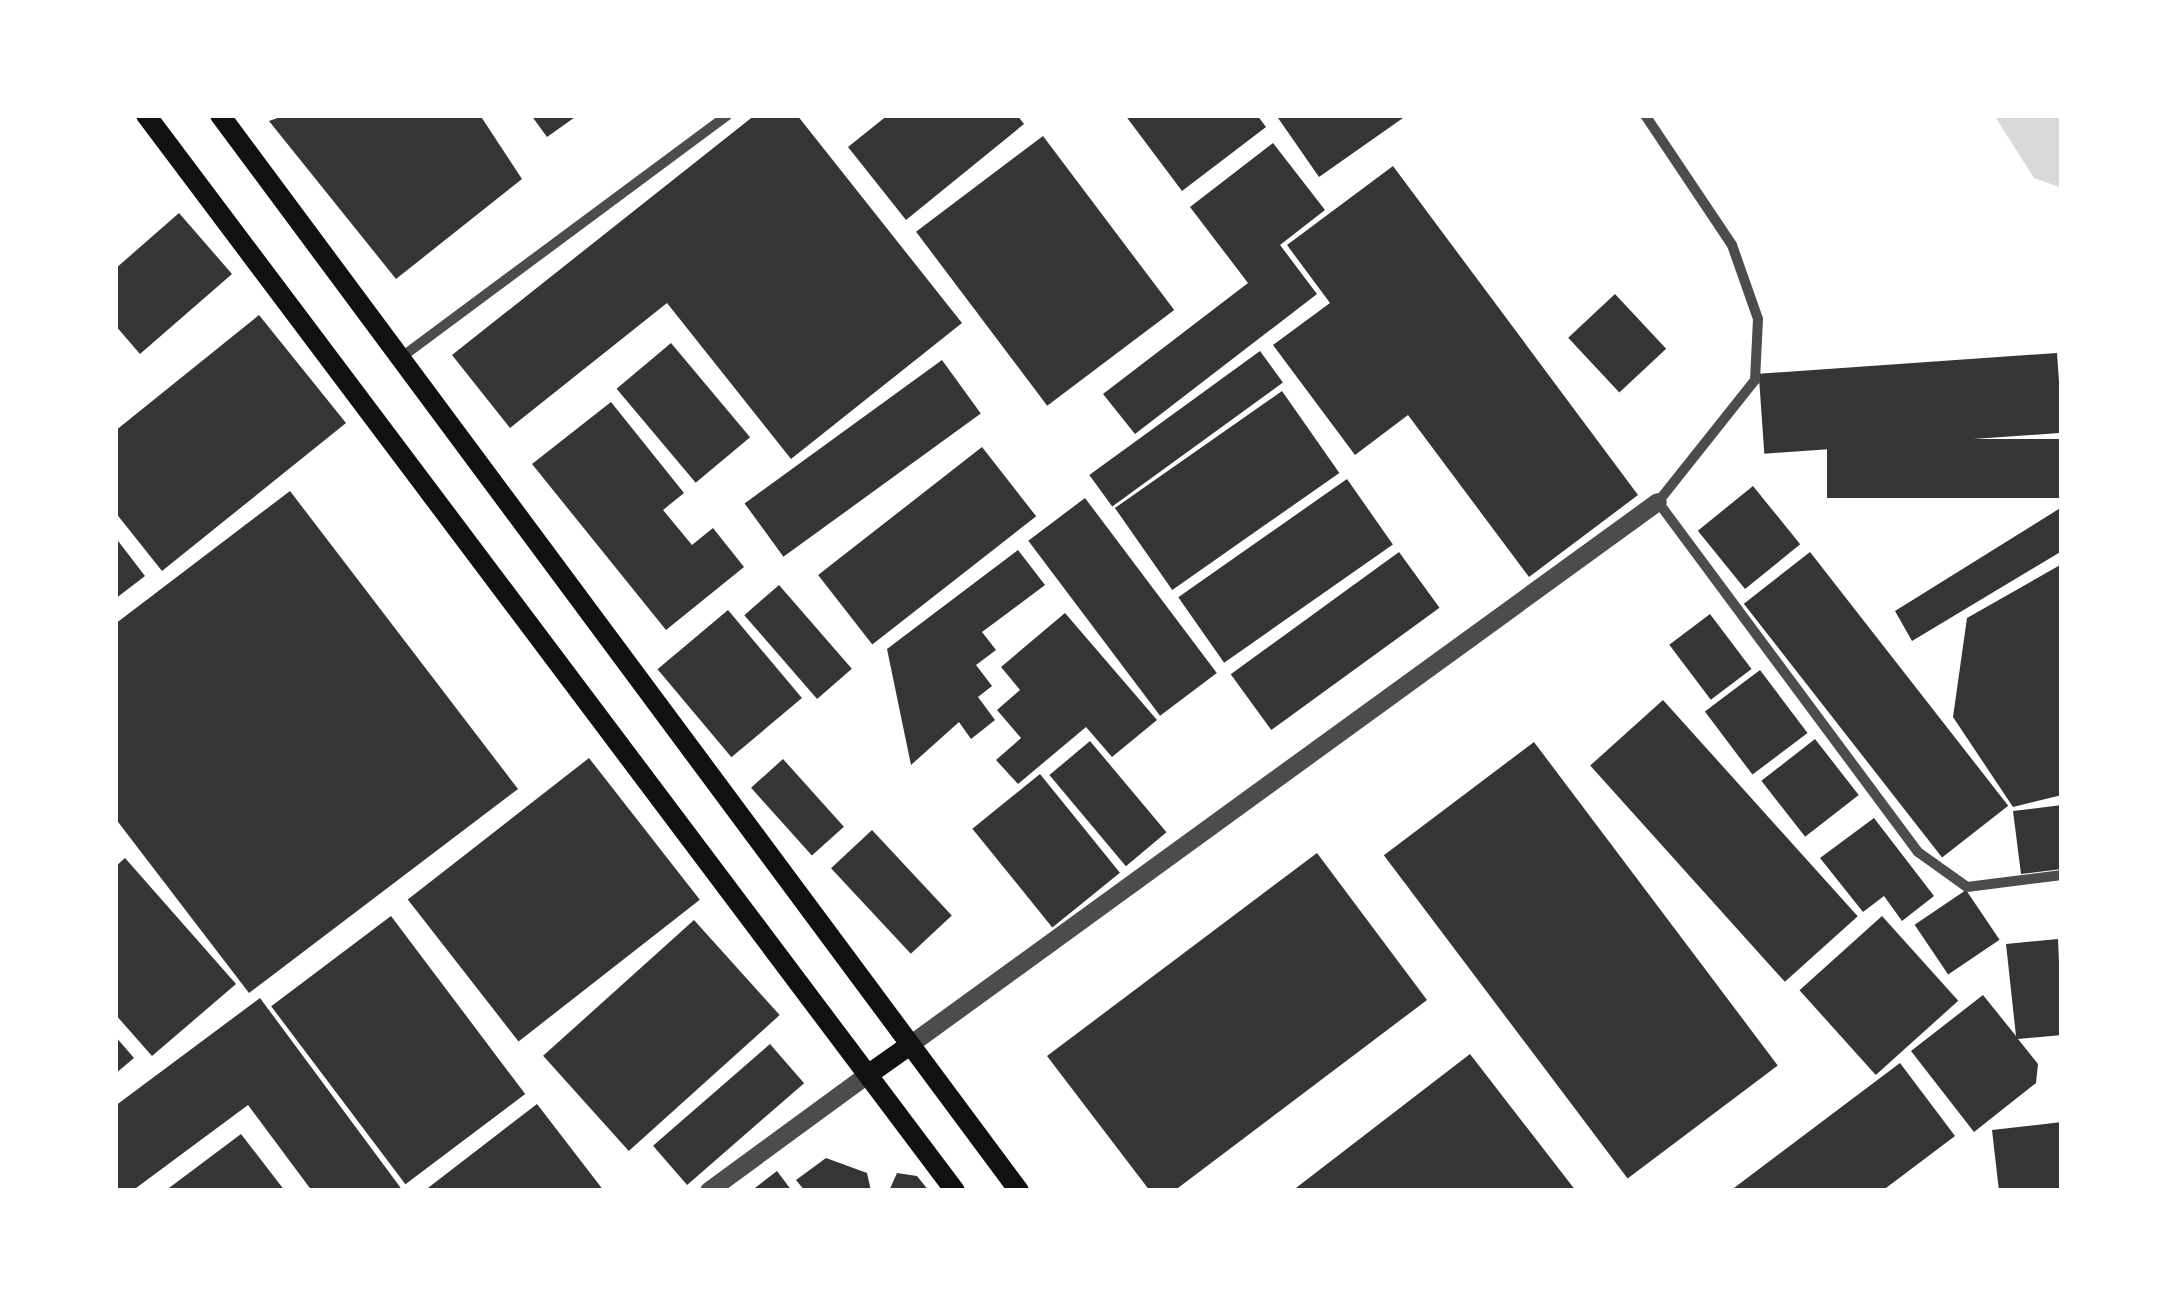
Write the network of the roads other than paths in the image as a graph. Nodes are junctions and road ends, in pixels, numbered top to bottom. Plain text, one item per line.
1 (146, 115) edge
2 (220, 115) edge
3 (727, 115) edge
4 (1645, 115) edge
5 (399, 359) junction
6 (1658, 502) junction
7 (2062, 876) edge
8 (910, 1044) junction
9 (869, 1074) junction
10 (708, 1191) edge
11 (955, 1191) edge
12 (1019, 1191) edge

1 - 9 main road
2 - 5 main road
3 - 5 street
4 - 6 street
5 - 8 main road
6 - 7 street
6 - 8 street
8 - 9 main road
8 - 12 main road
9 - 10 street
9 - 11 main road

